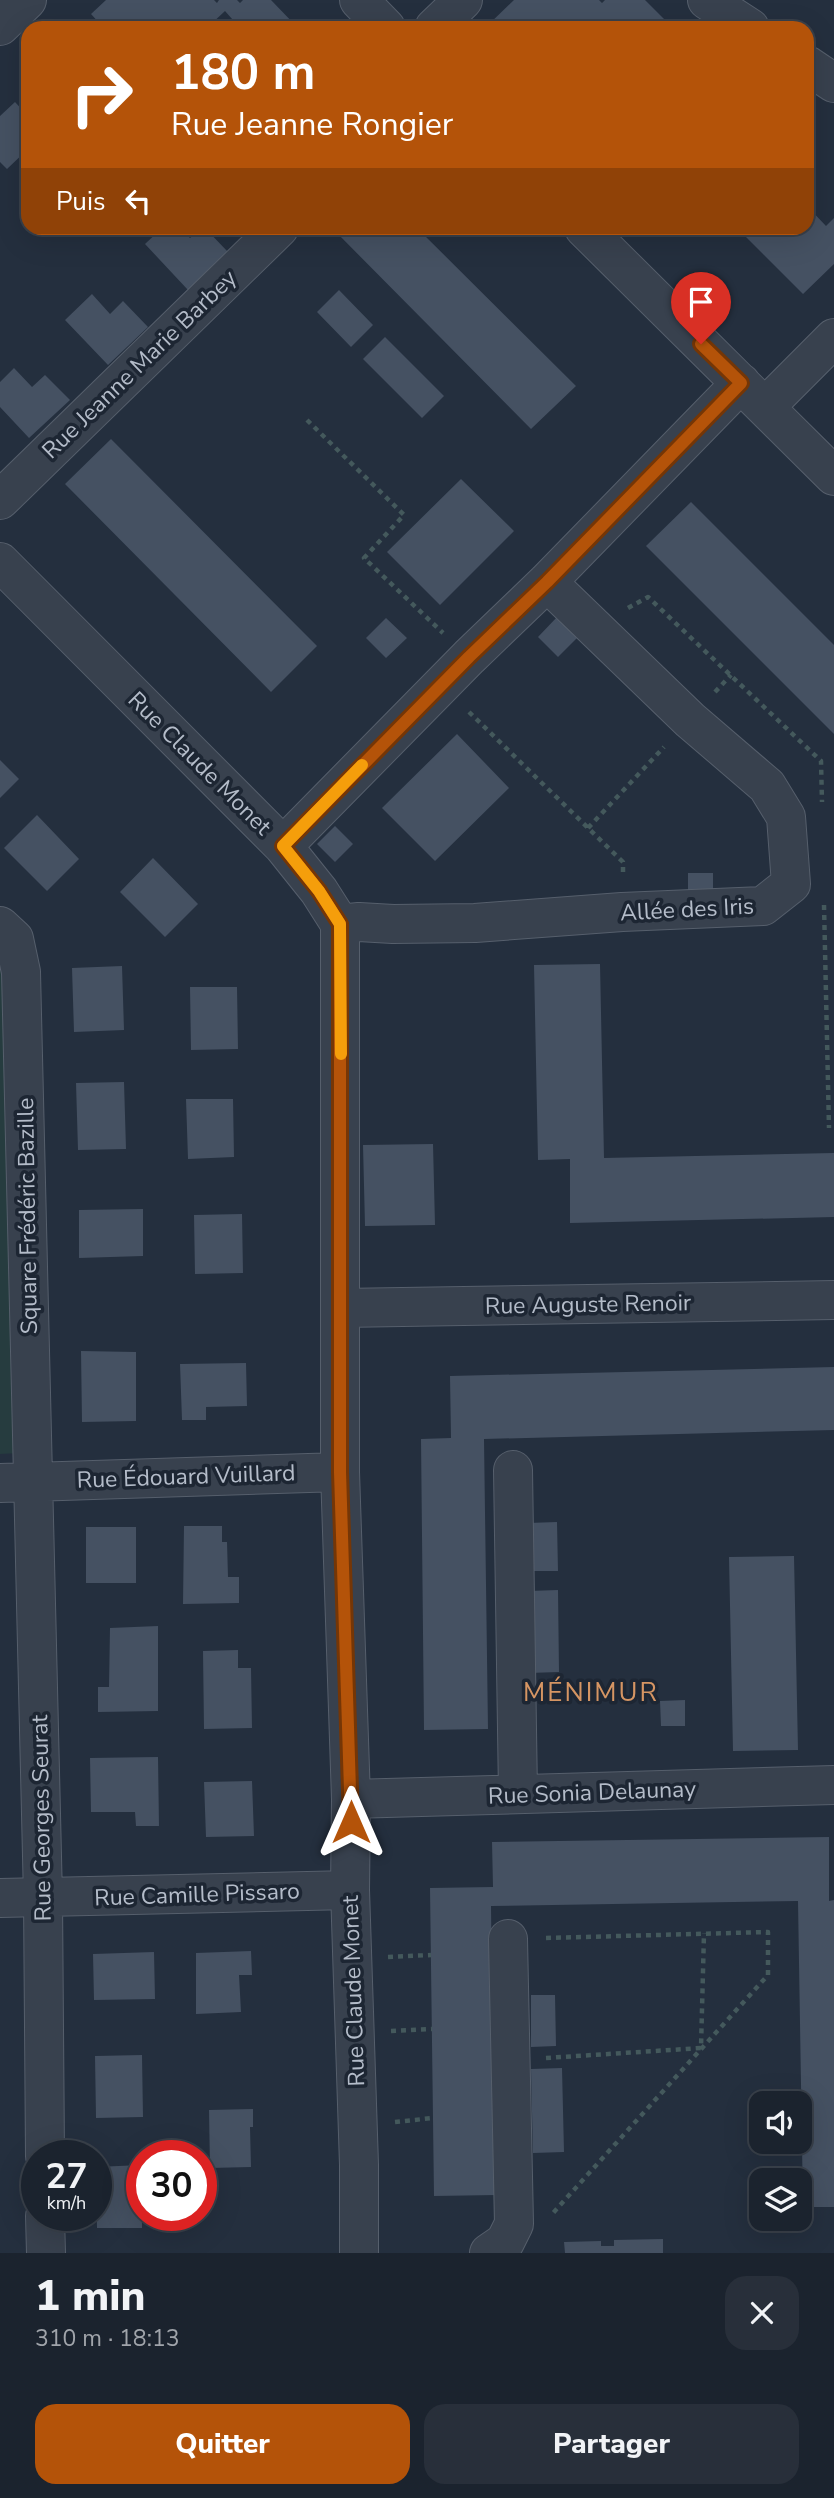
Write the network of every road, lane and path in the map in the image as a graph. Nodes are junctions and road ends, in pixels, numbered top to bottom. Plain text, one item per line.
1 (27, 0) edge
2 (359, 0) edge
3 (463, 0) edge
4 (707, 0) edge
5 (379, 21) edge
6 (441, 21) edge
7 (739, 21) edge
8 (0, 26) edge
9 (814, 70) edge
10 (834, 83) edge
11 (272, 235) edge
12 (591, 235) edge
13 (834, 338) edge
14 (753, 395) junction
15 (307, 420) dead end
16 (834, 476) edge
17 (0, 500) edge
18 (0, 562) edge
19 (547, 582) junction
20 (469, 657) junction
21 (731, 675) dead end
22 (441, 685) junction
23 (690, 720) junction
24 (588, 828) junction
25 (283, 846) junction
26 (622, 912) junction
27 (340, 924) junction
28 (0, 926) edge
29 (834, 1300) edge
30 (341, 1308) junction
31 (513, 1470) dead end
32 (340, 1472) junction
33 (17, 1481) edge
34 (834, 1785) edge
35 (518, 1794) junction
36 (351, 1799) junction
37 (350, 1890) junction
38 (0, 1898) edge
39 (43, 1898) junction
40 (704, 1933) junction
41 (508, 1938) joint
42 (701, 2048) junction
43 (511, 2060) junction
44 (433, 2118) dead end
45 (422, 2119) dead end
46 (45, 2140) edge
47 (514, 2224) junction
48 (45, 2231) edge
49 (46, 2253) edge
50 (359, 2253) edge
51 (489, 2253) edge

1 - 8 street
2 - 5 street
3 - 6 street
4 - 7 street
9 - 10 street
11 - 17 street, Rue Jeanne Marie Barbey
12 - 14 street
13 - 14 street
14 - 16 street
14 - 19 street
15 - 20 path
18 - 25 street, Rue Claude Monet
19 - 20 street
19 - 23 street, Allée des Iris
20 - 22 street
21 - 23 path
22 - 24 path
22 - 25 street
23 - 24 path
23 - 26 street, Allée des Iris
24 - 26 path
25 - 27 street, Rue Claude Monet
26 - 27 street, Allée des Iris
27 - 30 street, Rue Claude Monet
28 - 33 street, Square Frédéric Bazille
29 - 30 street, Rue Auguste Renoir
30 - 32 street, Rue Claude Monet
31 - 35 street
32 - 33 street, Rue Édouard Vuillard
32 - 36 street, Rue Claude Monet
33 - 39 street, Rue Georges Seurat
34 - 35 street, Rue Sonia Delaunay
35 - 36 street, Rue Sonia Delaunay
36 - 37 street, Rue Claude Monet
37 - 39 street, Rue Camille Pissaro
37 - 50 street, Rue Claude Monet
38 - 39 street, Rue Camille Pissaro
39 - 46 street, Rue Georges Seurat
40 - 41 path
40 - 42 path
40 - 42 path
41 - 43 street
42 - 43 path
42 - 47 path
43 - 47 street
44 - 45 path
47 - 51 street
48 - 49 street

